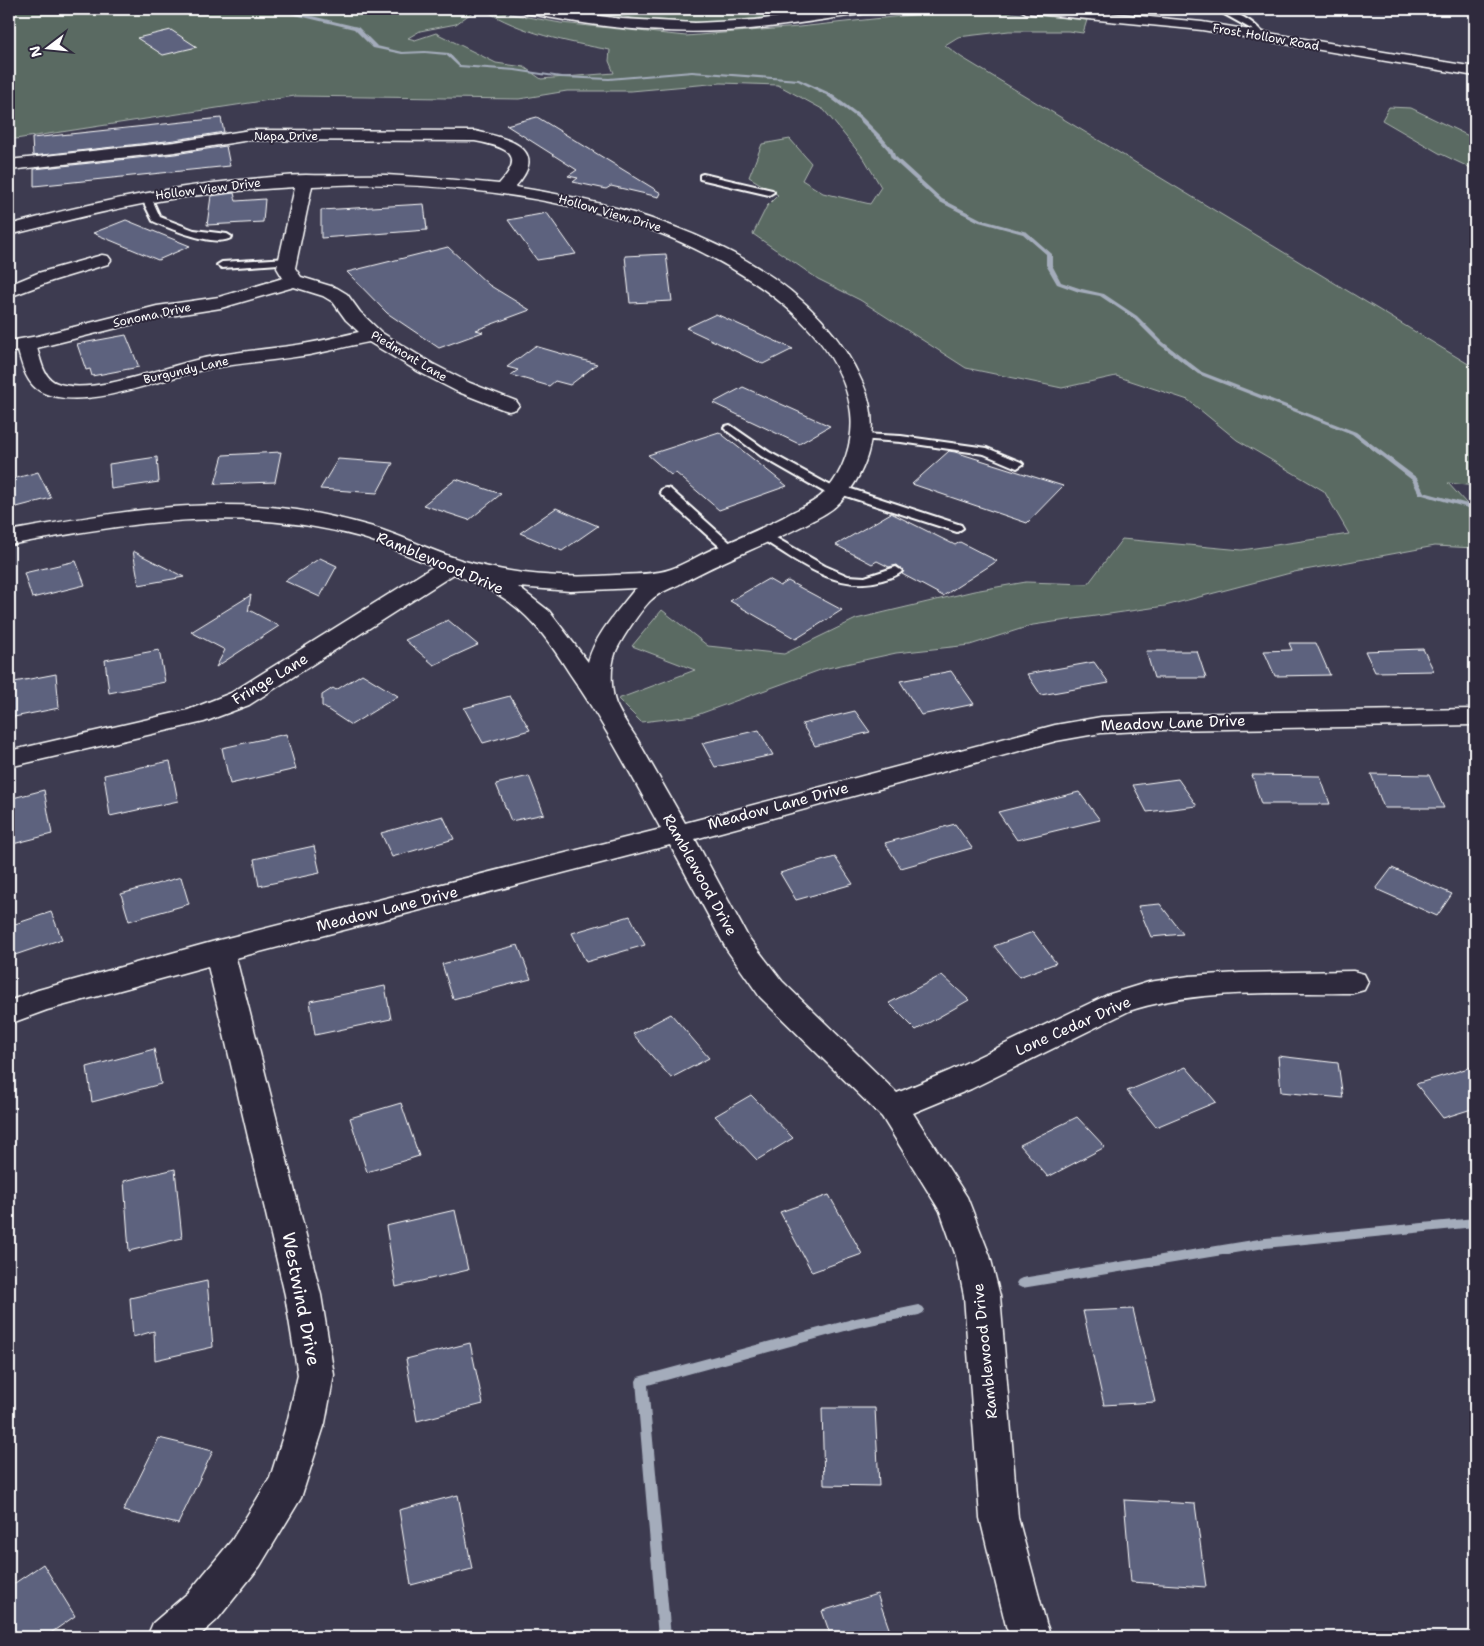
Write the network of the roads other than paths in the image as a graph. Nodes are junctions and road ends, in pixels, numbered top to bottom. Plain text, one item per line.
1 (526, 9) edge
2 (868, 9) edge
3 (1026, 9) edge
4 (1219, 9) edge
5 (1261, 36) junction
6 (1475, 72) edge
7 (9, 165) edge
8 (702, 177) dead end
9 (305, 180) junction
10 (503, 190) junction
11 (769, 192) dead end
12 (146, 197) junction
13 (9, 230) edge
14 (227, 237) dead end
15 (102, 260) dead end
16 (288, 261) junction
17 (222, 265) dead end
18 (294, 281) junction
19 (9, 291) edge
20 (372, 335) junction
21 (18, 346) edge
22 (509, 404) dead end
23 (730, 428) dead end
24 (862, 437) junction
25 (1017, 464) dead end
26 (837, 491) junction
27 (666, 492) dead end
28 (957, 528) dead end
29 (764, 535) junction
30 (9, 538) edge
31 (731, 550) junction
32 (452, 565) junction
33 (896, 571) dead end
34 (674, 577) junction
35 (603, 703) junction
36 (1475, 717) edge
37 (9, 759) edge
38 (678, 834) junction
39 (220, 952) junction
40 (1353, 982) dead end
41 (9, 1013) edge
42 (893, 1108) junction
43 (167, 1637) edge
44 (1031, 1637) edge

1 - 2 street
3 - 5 street, Frost Hollow Road
4 - 5 lane
5 - 6 street, Frost Hollow Road
7 - 10 street, Napa Drive
8 - 11 lane
9 - 10 street, Hollow View Drive
9 - 12 street, Hollow View Drive
9 - 16 street
10 - 24 street, Hollow View Drive
12 - 13 street, Hollow View Drive
12 - 14 lane
15 - 19 street
16 - 17 lane
16 - 18 street
18 - 20 street, Piedmont Lane
18 - 21 street, Sonoma Drive
20 - 21 street, Burgundy Lane
20 - 22 street, Piedmont Lane
23 - 26 lane
24 - 25 lane
24 - 26 street, Hollow View Drive
26 - 28 lane
26 - 29 street, Hollow View Drive
27 - 31 lane
29 - 31 street, Hollow View Drive
29 - 33 lane
30 - 32 street, Ramblewood Drive
31 - 34 street, Hollow View Drive
32 - 34 street, Hollow View Drive
32 - 35 street, Ramblewood Drive
32 - 37 street, Fringe Lane
34 - 35 street, Hollow View Drive
35 - 38 street, Ramblewood Drive
36 - 38 street, Meadow Lane Drive
38 - 39 street, Meadow Lane Drive
38 - 42 street, Ramblewood Drive
39 - 41 street, Meadow Lane Drive
39 - 43 street, Westwind Drive
40 - 42 street, Lone Cedar Drive
42 - 44 street, Ramblewood Drive

